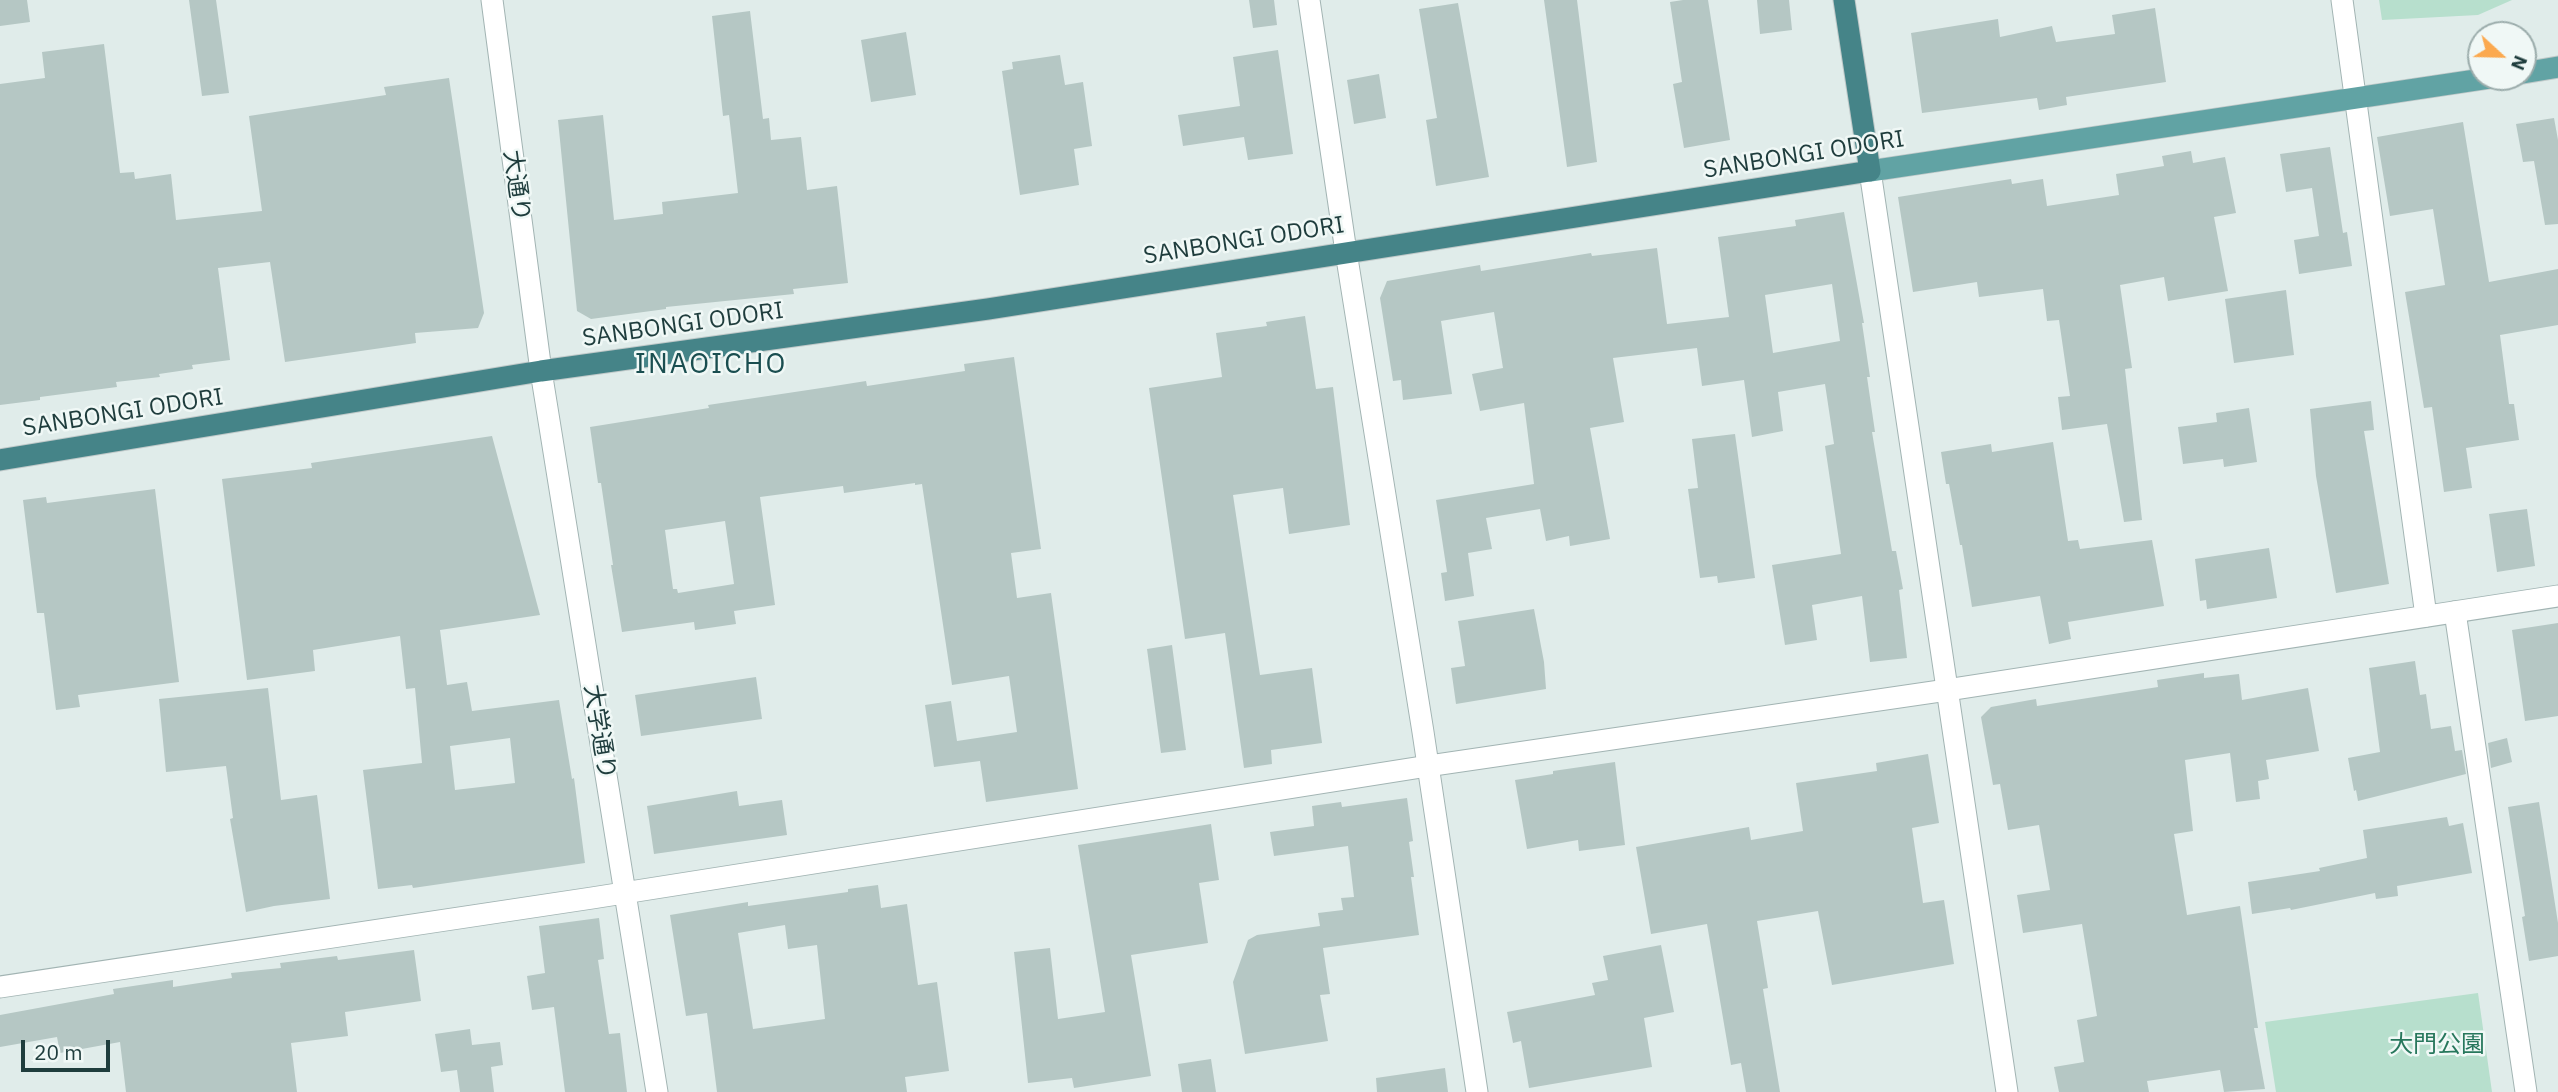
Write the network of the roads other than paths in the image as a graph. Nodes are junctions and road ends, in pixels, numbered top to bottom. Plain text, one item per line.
1 (492, 0) edge
2 (1309, 0) edge
3 (1844, 0) edge
4 (2342, 0) edge
5 (2558, 67) edge
6 (2537, 71) edge
7 (2467, 82) edge
8 (2355, 100) junction
9 (1870, 171) junction
10 (1346, 252) junction
11 (541, 371) junction
12 (0, 460) edge
13 (2558, 596) edge
14 (2455, 612) junction
15 (2426, 616) junction
16 (1947, 690) junction
17 (1428, 766) junction
18 (625, 893) junction
19 (0, 988) edge
20 (657, 1092) edge
21 (1477, 1092) edge
22 (2007, 1092) edge
23 (2526, 1092) edge

1 - 11 street, 大通り
2 - 10 street
3 - 9 highway
4 - 8 street
5 - 6 main road
7 - 8 main road, SANBONGI ODORI
8 - 9 main road, SANBONGI ODORI
8 - 15 street
9 - 10 highway, SANBONGI ODORI
9 - 16 street
10 - 11 highway, SANBONGI ODORI
10 - 17 street
11 - 12 highway, SANBONGI ODORI
11 - 18 street, 大学通り
13 - 14 street
14 - 15 street
14 - 23 street
15 - 16 street
16 - 17 street
16 - 22 street
17 - 18 street
17 - 21 street
18 - 19 street
18 - 20 street, 大学通り

